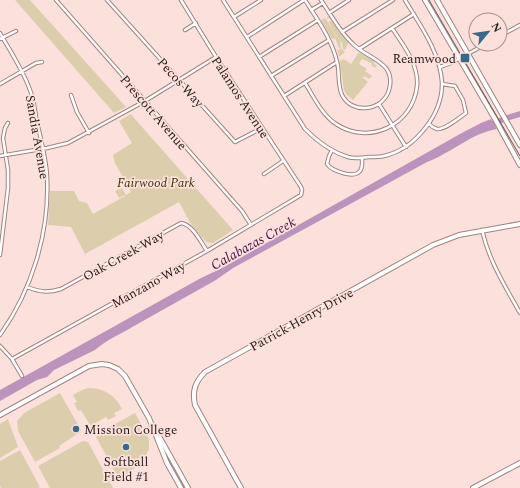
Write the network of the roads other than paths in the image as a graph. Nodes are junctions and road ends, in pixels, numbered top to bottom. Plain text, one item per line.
1 (56, 0) edge
2 (107, 0) edge
3 (181, 0) edge
4 (223, 0) edge
5 (261, 0) edge
6 (304, 0) edge
7 (349, 0) edge
8 (393, 0) edge
9 (405, 0) edge
10 (425, 0) edge
11 (437, 0) edge
12 (322, 1) edge
13 (311, 10) junction
14 (329, 13) junction
15 (414, 14) junction
16 (234, 17) junction
17 (318, 20) junction
18 (196, 23) junction
19 (520, 25) edge
20 (392, 28) junction
21 (185, 30) dead end
22 (16, 31) dead end
23 (342, 32) junction
24 (508, 32) edge
25 (0, 33) edge
26 (246, 37) junction
27 (1, 39) edge
28 (329, 40) junction
29 (359, 49) junction
30 (472, 52) edge
31 (468, 54) junction
32 (216, 57) junction
33 (259, 57) junction
34 (459, 59) junction
35 (42, 62) dead end
36 (337, 62) junction
37 (440, 67) junction
38 (21, 71) junction
39 (271, 76) junction
40 (180, 80) junction
41 (305, 83) junction
42 (0, 84) edge
43 (442, 84) junction
44 (71, 95) dead end
45 (284, 96) junction
46 (145, 101) junction
47 (379, 104) junction
48 (8, 123) dead end
49 (429, 124) junction
50 (393, 126) junction
51 (262, 128) junction
52 (89, 133) junction
53 (520, 146) edge
54 (406, 147) junction
55 (43, 149) junction
56 (332, 150) junction
57 (6, 155) junction
58 (0, 156) edge
59 (362, 158) junction
60 (283, 161) junction
61 (520, 165) edge
62 (264, 174) dead end
63 (302, 193) joint
64 (520, 224) edge
65 (251, 225) junction
66 (482, 230) junction
67 (207, 251) junction
68 (0, 255) edge
69 (27, 287) junction
70 (520, 313) edge
71 (0, 335) edge
72 (0, 346) edge
73 (12, 359) junction
74 (22, 376) dead end
75 (0, 415) edge
76 (156, 432) junction
77 (520, 463) edge
78 (181, 488) edge
79 (188, 488) edge
80 (241, 488) edge
81 (473, 488) edge

1 - 46 street, Prescott Avenue
2 - 40 street, Pecos Way
3 - 18 street, Palamos Avenue
4 - 16 street
5 - 16 street
6 - 13 street
6 - 26 street
7 - 14 street
8 - 23 street
9 - 15 street
10 - 34 street
11 - 31 street
12 - 13 street
12 - 14 street
13 - 17 street
14 - 23 street
15 - 20 street
15 - 37 street
16 - 26 street
17 - 28 street
17 - 33 street
18 - 21 street
18 - 32 street, Palamos Avenue
19 - 24 street
20 - 29 street
20 - 50 street
22 - 27 street
23 - 29 street
25 - 27 street, Sandia Avenue
26 - 33 street
27 - 38 street, Sandia Avenue
28 - 36 street
28 - 39 street
29 - 47 street
30 - 31 street
31 - 34 street
31 - 53 street
32 - 40 street
32 - 51 street, Palamos Avenue
33 - 39 street
34 - 37 street
34 - 61 street
35 - 38 street
36 - 41 street
36 - 47 street
37 - 43 street
38 - 42 street
38 - 55 street, Sandia Avenue
39 - 45 street
40 - 46 street
40 - 51 street, Pecos Way
41 - 45 street
41 - 50 street
43 - 49 street
43 - 49 street
44 - 52 street
45 - 56 street
46 - 52 street
46 - 65 street, Prescott Avenue
47 - 50 street
48 - 57 street
49 - 54 street
50 - 54 street
51 - 60 street, Palamos Avenue
52 - 55 street
54 - 59 street
55 - 57 street
55 - 69 street, Sandia Avenue
56 - 59 street
56 - 59 street
57 - 58 street
57 - 68 street
60 - 62 street
60 - 63 street, Palamos Avenue
63 - 65 street, Manzano Way
64 - 66 street, Patrick Henry Drive
65 - 67 street, Manzano Way
66 - 70 street
66 - 80 street, Patrick Henry Drive
67 - 69 street, Oak Creek Way
67 - 73 street, Manzano Way
69 - 71 street, Sandia Avenue
72 - 73 street
73 - 74 street
75 - 76 street
76 - 78 street
76 - 79 street
77 - 81 street

